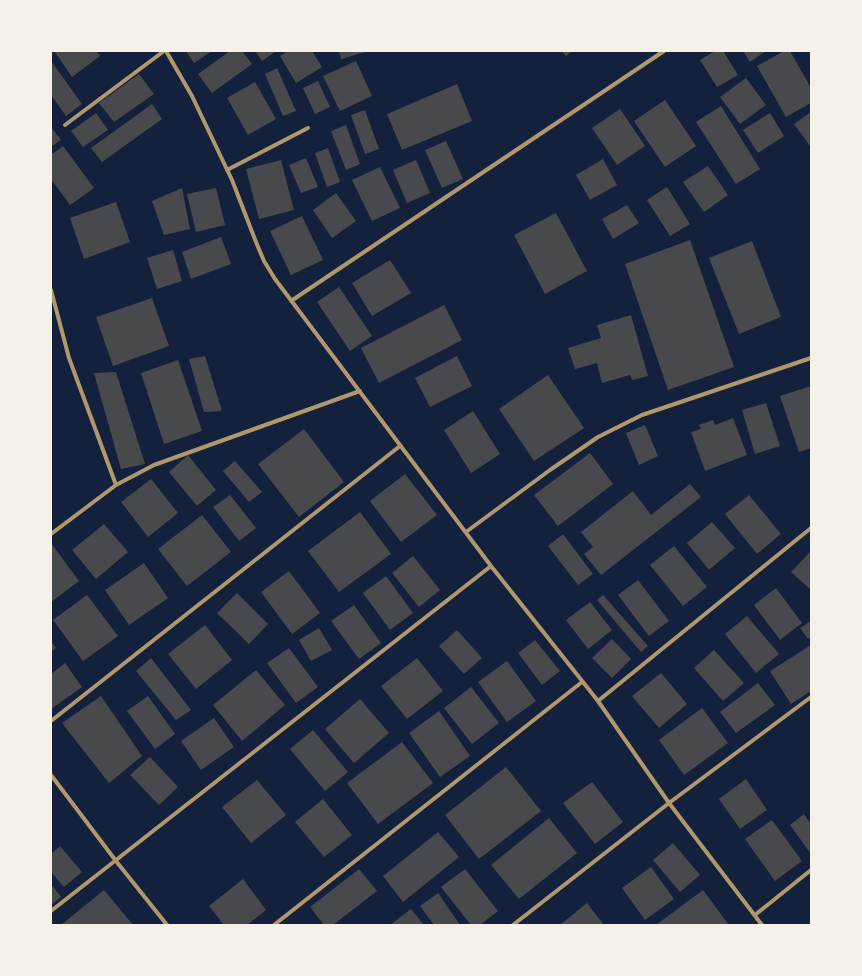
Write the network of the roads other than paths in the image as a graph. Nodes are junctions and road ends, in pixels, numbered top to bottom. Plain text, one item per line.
1 (165, 51) edge
2 (664, 51) edge
3 (655, 53) edge
4 (65, 125) dead end
5 (308, 128) dead end
6 (227, 170) junction
7 (51, 290) edge
8 (291, 301) junction
9 (811, 358) edge
10 (360, 391) junction
11 (400, 446) junction
12 (116, 485) junction
13 (811, 528) edge
14 (466, 532) junction
15 (51, 534) edge
16 (491, 566) junction
17 (582, 682) junction
18 (811, 697) edge
19 (598, 701) junction
20 (51, 721) edge
21 (51, 775) edge
22 (669, 802) junction
23 (116, 861) junction
24 (811, 870) edge
25 (51, 912) edge
26 (755, 915) junction
27 (167, 925) edge
28 (274, 925) edge
29 (513, 925) edge
30 (762, 925) edge

1 - 4 street
1 - 6 street
2 - 3 street
3 - 8 street
5 - 6 street
6 - 8 street
7 - 12 street
8 - 10 street
9 - 14 street
10 - 11 street
10 - 12 street
11 - 14 street
11 - 20 street
12 - 15 street
13 - 19 street
14 - 16 street
16 - 17 street
16 - 23 street
17 - 19 street
17 - 28 street
18 - 22 street
19 - 22 street
21 - 23 street
22 - 26 street
22 - 29 street
23 - 25 street
23 - 27 street
24 - 26 street
26 - 30 street

